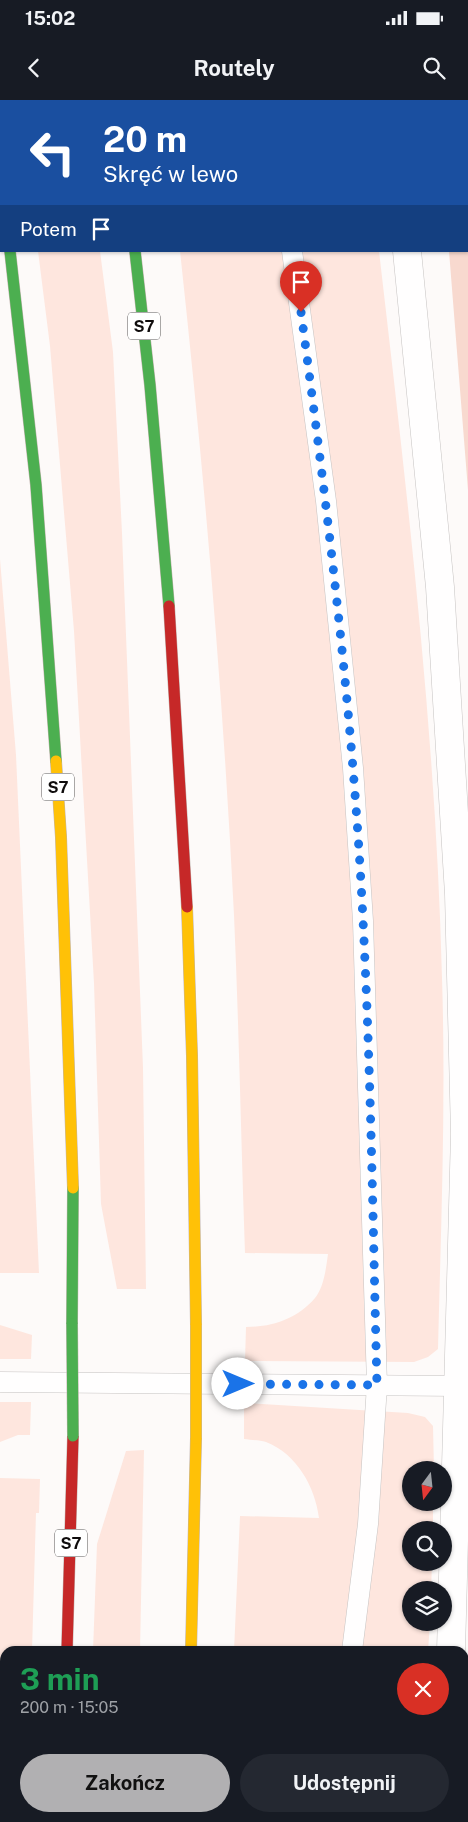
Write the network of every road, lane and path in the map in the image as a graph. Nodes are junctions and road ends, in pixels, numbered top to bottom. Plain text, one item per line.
1 (10, 252) edge
2 (135, 252) edge
3 (292, 252) edge
4 (407, 252) edge
5 (0, 1382) edge
6 (377, 1385) junction
7 (458, 1386) junction
8 (67, 1646) edge
9 (191, 1646) edge
10 (353, 1646) edge
11 (451, 1646) edge

1 - 8 highway, S7, bridge
2 - 9 highway, S7, bridge
3 - 6 lane
4 - 7 street
5 - 6 lane
6 - 7 lane
6 - 10 lane
7 - 11 street

